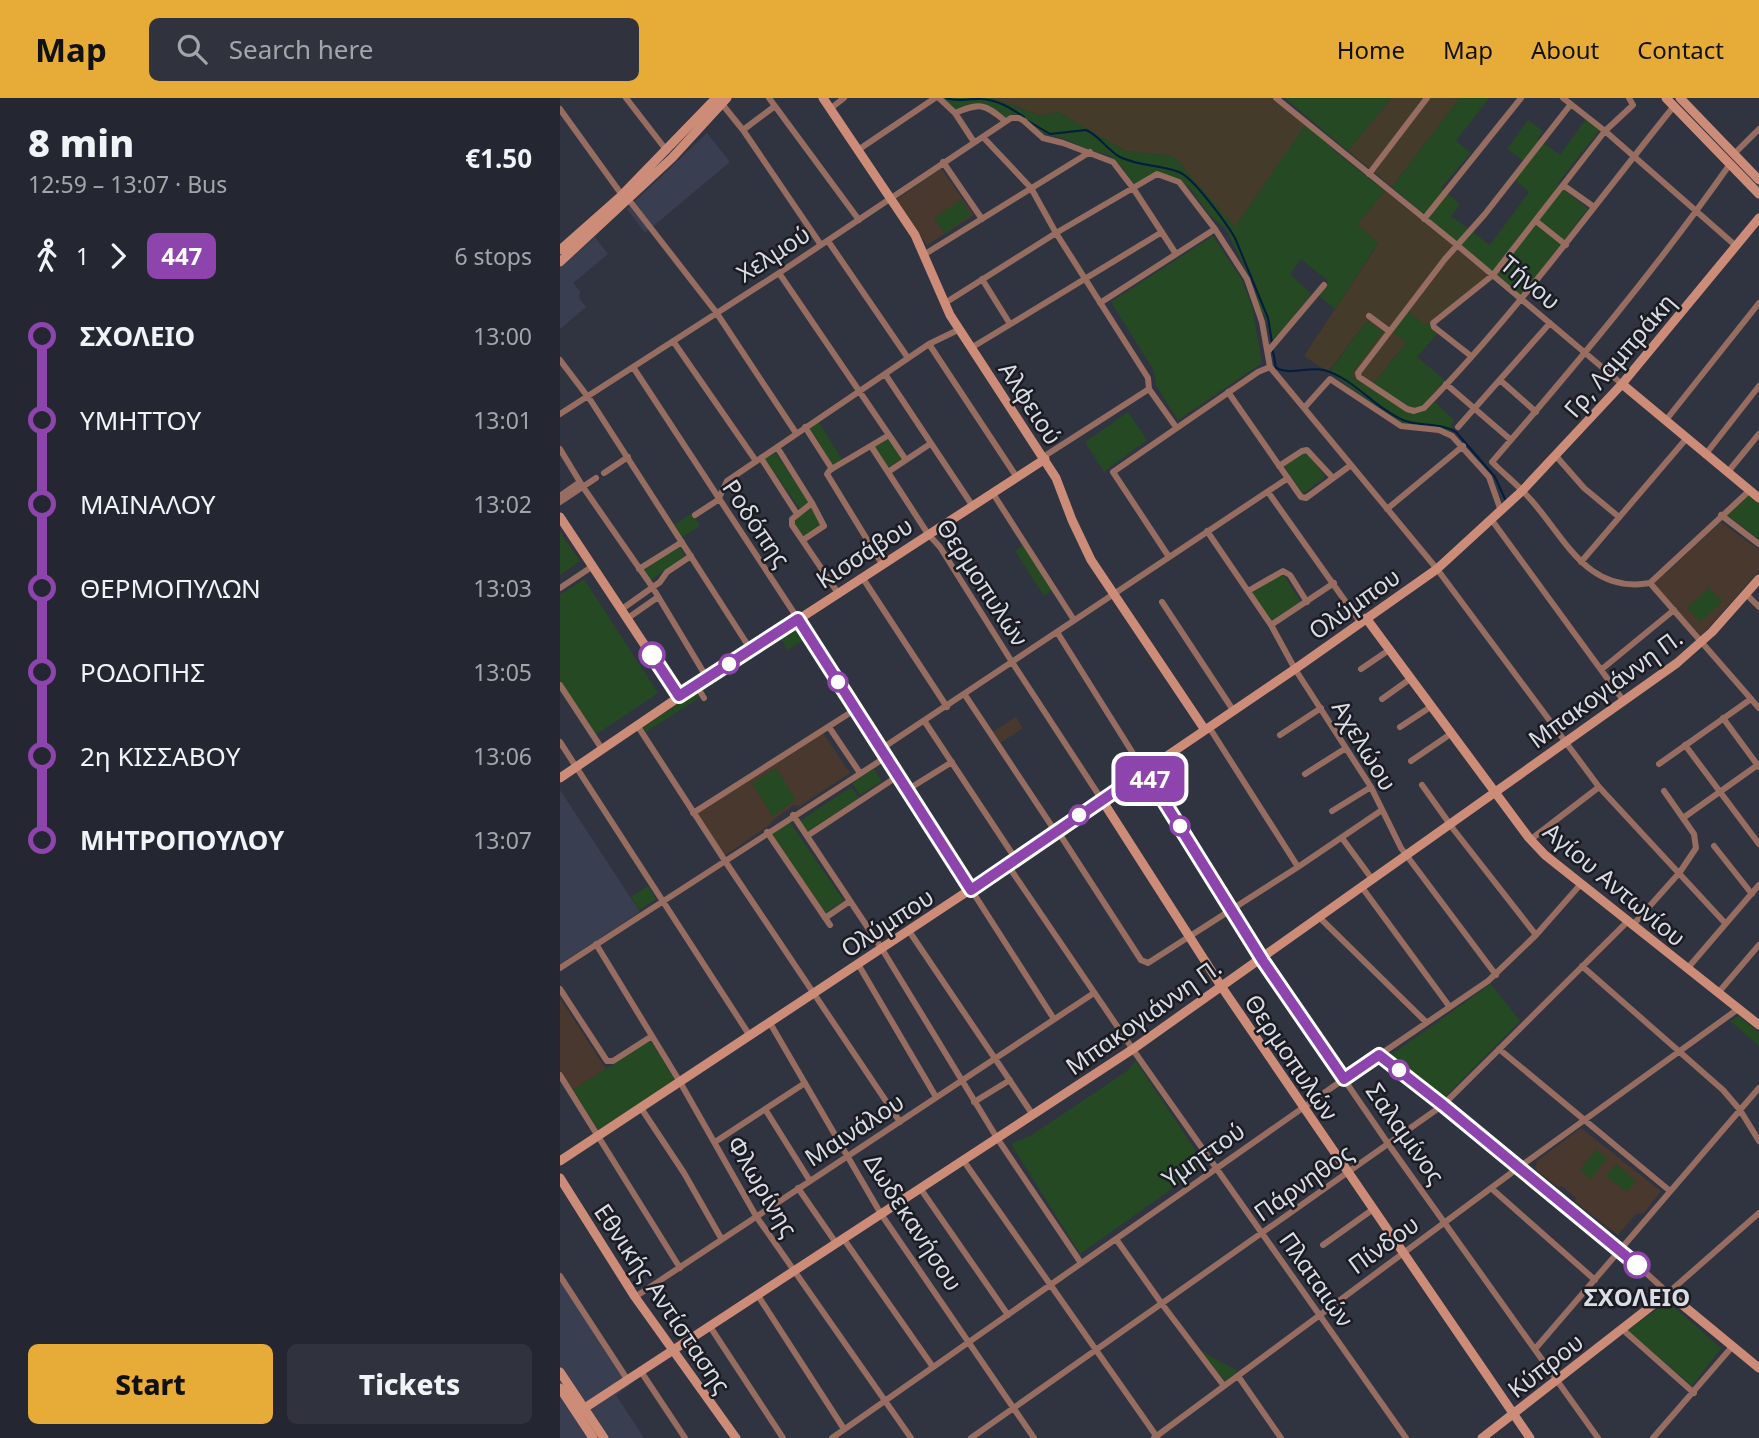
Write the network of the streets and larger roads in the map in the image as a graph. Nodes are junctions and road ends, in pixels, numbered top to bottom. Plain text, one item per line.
1 (626, 98) edge
2 (769, 98) edge
3 (823, 98) edge
4 (844, 98) edge
5 (937, 98) edge
6 (1276, 98) edge
7 (1427, 98) edge
8 (1521, 98) edge
9 (1563, 98) edge
10 (1629, 98) edge
11 (1667, 98) edge
12 (722, 100) edge
13 (1679, 100) edge
14 (1571, 104) junction
15 (775, 106) junction
16 (830, 108) junction
17 (560, 109) edge
18 (955, 113) junction
19 (1005, 121) junction
20 (1759, 129) edge
21 (743, 130) junction
22 (1605, 131) junction
23 (983, 137) junction
24 (974, 142) junction
25 (858, 150) junction
26 (667, 151) junction
27 (1090, 152) junction
28 (1734, 154) junction
29 (1633, 156) junction
30 (943, 162) junction
31 (1730, 163) junction
32 (1369, 174) junction
33 (1759, 180) edge
34 (1563, 185) junction
35 (1031, 188) junction
36 (1133, 188) junction
37 (1759, 194) edge
38 (625, 197) junction
39 (891, 199) junction
40 (1594, 207) junction
41 (1697, 210) junction
42 (1759, 218) edge
43 (982, 219) junction
44 (1424, 219) junction
45 (859, 220) junction
46 (1536, 221) junction
47 (1215, 229) junction
48 (1162, 232) junction
49 (1056, 233) junction
50 (825, 243) junction
51 (1457, 245) junction
52 (1566, 245) junction
53 (1736, 247) junction
54 (560, 250) edge
55 (925, 254) junction
56 (1176, 254) junction
57 (560, 262) edge
58 (779, 273) junction
59 (1493, 275) junction
60 (1085, 278) junction
61 (982, 279) junction
62 (1325, 285) dead end
63 (1521, 298) junction
64 (945, 303) junction
65 (1100, 303) junction
66 (1759, 303) edge
67 (716, 312) junction
68 (1369, 316) dead end
69 (1550, 323) junction
70 (1010, 324) junction
71 (960, 329) junction
72 (1389, 331) junction
73 (673, 341) junction
74 (929, 344) junction
75 (971, 348) junction
76 (1271, 348) junction
77 (1586, 354) junction
78 (1471, 356) junction
79 (908, 358) junction
80 (560, 360) edge
81 (633, 367) junction
82 (1270, 367) junction
83 (885, 374) junction
84 (1500, 380) junction
85 (1446, 383) junction
86 (1622, 384) junction
87 (1759, 386) edge
88 (1149, 389) junction
89 (858, 391) junction
90 (1228, 392) junction
91 (587, 396) junction
92 (1304, 408) junction
93 (1475, 408) junction
94 (1536, 412) junction
95 (560, 414) edge
96 (1666, 420) junction
97 (805, 427) junction
98 (1176, 427) junction
99 (1458, 427) dead end
100 (796, 433) junction
101 (1759, 434) edge
102 (889, 435) junction
103 (1686, 439) junction
104 (1511, 440) junction
105 (930, 444) junction
106 (871, 446) junction
107 (1463, 446) junction
108 (777, 447) junction
109 (560, 449) edge
110 (1705, 455) junction
111 (1556, 456) junction
112 (628, 457) junction
113 (1044, 458) junction
114 (759, 460) junction
115 (906, 460) junction
116 (1351, 465) junction
117 (1279, 466) junction
118 (830, 471) junction
119 (888, 472) junction
120 (604, 473) dead end
121 (1727, 473) junction
122 (1016, 476) junction
123 (596, 478) dead end
124 (1287, 478) junction
125 (1333, 478) junction
126 (581, 485) junction
127 (1749, 491) junction
128 (992, 492) junction
129 (1268, 492) junction
130 (1519, 494) junction
131 (560, 496) edge
132 (1759, 498) edge
133 (718, 500) junction
134 (560, 502) edge
135 (812, 503) junction
136 (972, 505) junction
137 (1387, 509) junction
138 (1501, 511) junction
139 (695, 514) dead end
140 (797, 514) junction
141 (1721, 515) junction
142 (560, 517) edge
143 (1619, 517) junction
144 (1492, 519) junction
145 (1207, 531) junction
146 (928, 534) junction
147 (803, 540) junction
148 (682, 542) junction
149 (1759, 544) edge
150 (691, 556) junction
151 (1169, 557) junction
152 (1581, 562) junction
153 (882, 564) junction
154 (593, 566) junction
155 (639, 569) junction
156 (1437, 569) junction
157 (862, 577) junction
158 (1759, 579) edge
159 (1334, 583) junction
160 (1650, 583) junction
161 (560, 588) edge
162 (653, 589) junction
163 (1248, 591) junction
164 (838, 593) junction
165 (1116, 594) junction
166 (1746, 594) junction
167 (658, 597) junction
168 (1162, 602) dead end
169 (1307, 602) junction
170 (1759, 607) edge
171 (622, 609) junction
172 (1674, 610) junction
173 (628, 618) junction
174 (798, 619) junction
175 (1074, 620) junction
176 (1363, 620) junction
177 (1271, 625) junction
178 (1057, 632) junction
179 (1702, 642) junction
180 (751, 650) junction
181 (1389, 650) junction
182 (1012, 662) junction
183 (1295, 668) junction
184 (1361, 669) dead end
185 (1602, 669) junction
186 (707, 678) junction
187 (1410, 679) junction
188 (560, 685) edge
189 (696, 685) junction
190 (965, 695) junction
191 (679, 696) junction
192 (704, 698) dead end
193 (1382, 699) dead end
194 (1623, 700) junction
195 (1756, 703) edge
196 (1432, 706) junction
197 (947, 707) junction
198 (856, 709) junction
199 (1321, 709) junction
200 (1233, 710) junction
201 (1723, 718) junction
202 (925, 722) junction
203 (638, 725) junction
204 (1400, 727) dead end
205 (1207, 728) junction
206 (826, 729) junction
207 (1452, 733) junction
208 (1280, 735) dead end
209 (1565, 741) junction
210 (560, 742) edge
211 (1685, 745) junction
212 (1346, 748) junction
213 (602, 749) junction
214 (881, 749) junction
215 (886, 757) junction
216 (1410, 761) dead end
217 (952, 762) junction
218 (1659, 764) dead end
219 (1759, 765) edge
220 (576, 767) junction
221 (1145, 771) junction
222 (860, 773) junction
223 (1305, 774) dead end
224 (898, 776) junction
225 (560, 778) edge
226 (1422, 785) dead end
227 (1371, 787) junction
228 (1599, 787) junction
229 (907, 790) junction
230 (1664, 791) dead end
231 (1720, 791) junction
232 (1495, 792) junction
233 (1102, 800) junction
234 (1382, 810) junction
235 (1332, 811) dead end
236 (694, 813) junction
237 (793, 815) junction
238 (1683, 818) junction
239 (1449, 824) junction
240 (1056, 830) junction
241 (767, 832) junction
242 (807, 836) junction
243 (1342, 838) junction
244 (1530, 840) junction
245 (1759, 844) edge
246 (1714, 846) dead end
247 (1406, 855) junction
248 (725, 861) junction
249 (1011, 861) junction
250 (1298, 867) junction
251 (1680, 872) junction
252 (1372, 879) junction
253 (1580, 885) junction
254 (1759, 885) edge
255 (1361, 886) junction
256 (971, 890) junction
257 (1752, 894) junction
258 (663, 901) junction
259 (850, 901) junction
260 (1231, 909) junction
261 (1319, 917) junction
262 (825, 918) junction
263 (1725, 923) junction
264 (1629, 924) junction
265 (830, 925) dead end
266 (909, 931) junction
267 (1536, 935) junction
268 (1189, 936) junction
269 (596, 944) junction
270 (1759, 944) edge
271 (882, 948) junction
272 (1261, 957) junction
273 (858, 964) junction
274 (1582, 966) junction
275 (560, 968) edge
276 (1688, 969) junction
277 (1496, 975) junction
278 (1221, 986) junction
279 (560, 989) edge
280 (1094, 993) junction
281 (1718, 993) junction
282 (814, 994) junction
283 (1449, 1006) junction
284 (1738, 1009) junction
285 (1054, 1019) junction
286 (1426, 1022) junction
287 (770, 1023) junction
288 (1759, 1025) edge
289 (652, 1036) junction
290 (750, 1036) junction
291 (1133, 1049) junction
292 (1499, 1049) junction
293 (1679, 1051) junction
294 (1379, 1055) junction
295 (994, 1059) junction
296 (560, 1075) edge
297 (1344, 1079) junction
298 (963, 1080) junction
299 (1010, 1080) junction
300 (680, 1082) junction
301 (805, 1083) junction
302 (1759, 1088) edge
303 (936, 1097) junction
304 (974, 1102) junction
305 (1443, 1105) junction
306 (1303, 1107) junction
307 (641, 1108) junction
308 (765, 1109) junction
309 (1740, 1110) junction
310 (1032, 1115) junction
311 (1584, 1121) junction
312 (900, 1122) junction
313 (599, 1136) junction
314 (997, 1138) junction
315 (1759, 1141) edge
316 (715, 1142) junction
317 (1390, 1145) junction
318 (848, 1156) junction
319 (963, 1160) junction
320 (560, 1161) edge
321 (1518, 1168) junction
322 (1216, 1169) junction
323 (1348, 1174) junction
324 (560, 1178) edge
325 (810, 1181) junction
326 (798, 1188) junction
327 (920, 1188) junction
328 (1490, 1188) junction
329 (1670, 1191) junction
330 (1373, 1210) junction
331 (1759, 1213) edge
332 (881, 1214) junction
333 (756, 1216) junction
334 (1445, 1222) junction
335 (1262, 1234) junction
336 (721, 1238) junction
337 (1116, 1239) junction
338 (839, 1241) junction
339 (1323, 1245) dead end
340 (1621, 1250) junction
341 (1402, 1254) junction
342 (1081, 1263) junction
343 (680, 1268) junction
344 (793, 1271) junction
345 (560, 1276) edge
346 (1595, 1280) junction
347 (1050, 1285) junction
348 (1668, 1293) junction
349 (757, 1294) junction
350 (635, 1297) junction
351 (1162, 1304) junction
352 (1008, 1315) junction
353 (1319, 1315) junction
354 (709, 1325) junction
355 (1622, 1329) junction
356 (969, 1342) junction
357 (1731, 1348) junction
358 (673, 1349) junction
359 (1535, 1349) junction
360 (1096, 1350) junction
361 (933, 1367) junction
362 (640, 1370) junction
363 (1759, 1371) edge
364 (560, 1372) edge
365 (1238, 1376) junction
366 (626, 1379) junction
367 (1557, 1381) junction
368 (1224, 1386) junction
369 (560, 1388) edge
370 (1694, 1393) junction
371 (884, 1401) junction
372 (581, 1409) junction
373 (1012, 1409) junction
374 (1513, 1415) junction
375 (844, 1430) junction
376 (1156, 1437) edge
377 (593, 1438) edge
378 (604, 1438) edge
379 (685, 1438) edge
380 (736, 1438) edge
381 (783, 1438) edge
382 (832, 1438) edge
383 (911, 1438) edge
384 (971, 1438) edge
385 (1034, 1438) edge
386 (1281, 1438) edge
387 (1406, 1438) edge
388 (1482, 1438) edge
389 (1530, 1438) edge
390 (1598, 1438) edge
391 (1653, 1438) edge

1 - 26 street
2 - 15 street
3 - 16 street, Αλφειού
4 - 16 street
5 - 18 street
5 - 25 street
6 - 32 street, Τήνου
7 - 32 street
8 - 44 street
9 - 14 street
10 - 22 street
11 - 13 street
12 - 21 street
12 - 26 street
12 - 38 street
13 - 28 street
13 - 29 street
13 - 31 street
14 - 22 street
14 - 51 street
15 - 21 street
15 - 45 street
16 - 25 street, Αλφειού
17 - 38 street
18 - 19 street
18 - 24 street
19 - 23 street, Χελμού
19 - 27 street
20 - 28 street
21 - 50 street
22 - 29 street
22 - 34 street
23 - 24 street, Χελμού
23 - 35 street
24 - 30 street, Χελμού
25 - 39 street, Αλφειού
26 - 38 street
27 - 35 street
27 - 36 street
28 - 33 street
29 - 40 street
29 - 41 street
30 - 39 street, Χελμού
30 - 43 street
31 - 37 street
31 - 41 street
32 - 44 street, Τήνου
34 - 40 street
34 - 46 street
35 - 43 street
35 - 49 street
36 - 47 street
36 - 48 street
36 - 49 street
38 - 54 street
38 - 57 street
38 - 67 street
39 - 45 street, Χελμού
39 - 55 street, Αλφειού
40 - 52 street
41 - 53 street
41 - 77 street
42 - 53 street, Γρ, Λαμπράκη
43 - 55 street
44 - 51 street, Τήνου
45 - 50 street, Χελμού
46 - 52 street
46 - 59 street
47 - 56 street
47 - 76 street
48 - 56 street
48 - 60 street
49 - 60 street
49 - 61 street
50 - 58 street, Χελμού
50 - 79 street
51 - 59 street, Τήνου
51 - 72 street
52 - 63 street
53 - 86 street, Γρ, Λαμπράκη
55 - 64 street, Αλφειού
56 - 65 street
58 - 67 street, Χελμού
58 - 89 street
59 - 63 street, Τήνου
59 - 78 street
60 - 65 street
60 - 70 street
61 - 64 street
61 - 70 street
62 - 76 street
63 - 69 street, Τήνου
63 - 78 street
64 - 71 street, Αλφειού
65 - 88 street
66 - 96 street
67 - 73 street, Χελμού
67 - 100 street
68 - 72 street
69 - 77 street, Τήνου
69 - 84 street
70 - 75 street
71 - 74 street
71 - 75 street, Αλφειού
72 - 85 street
73 - 81 street, Χελμού
73 - 114 street
74 - 79 street
74 - 122 street
75 - 113 street, Αλφειού
76 - 82 street
77 - 86 street, Τήνου
77 - 94 street
78 - 85 street
79 - 83 street
80 - 91 street
81 - 91 street, Χελμού
81 - 133 street, Ροδόπης
82 - 90 street
82 - 92 street
83 - 89 street
83 - 105 street
84 - 93 street
84 - 94 street
85 - 93 street
86 - 96 street, Τήνου
86 - 111 street, Γρ, Λαμπράκη
87 - 110 street
88 - 98 street
88 - 113 street, Κισσάβου
89 - 97 street
89 - 102 street
90 - 98 street
90 - 117 street
91 - 95 street, Χελμού
91 - 112 street
92 - 107 street
92 - 116 street
93 - 99 street
93 - 104 street
94 - 104 street
96 - 103 street, Τήνου
97 - 100 street
97 - 118 street
98 - 151 street
100 - 108 street
101 - 121 street
102 - 106 street
102 - 115 street
103 - 110 street, Τήνου
103 - 143 street
104 - 130 street
105 - 115 street
105 - 136 street
106 - 118 street
106 - 119 street, Θερμοπυλών
107 - 137 street
107 - 138 street
108 - 114 street
108 - 135 street
109 - 126 street
110 - 121 street, Τήνου
111 - 130 street, Γρ, Λαμπράκη
111 - 143 street
112 - 120 street
112 - 148 street
113 - 122 street, Κισσάβου
113 - 165 street, Αλφειού
114 - 133 street
114 - 140 street
115 - 119 street
116 - 125 street
116 - 137 street
117 - 124 street
117 - 125 street
118 - 153 street
119 - 146 street, Θερμοπυλών
121 - 127 street, Τήνου
122 - 128 street, Κισσάβου
123 - 126 street
124 - 125 street
124 - 129 street
126 - 131 street
126 - 134 street
126 - 155 street
127 - 132 street, Τήνου
127 - 141 street
128 - 136 street, Κισσάβου
128 - 175 street
129 - 145 street
129 - 159 street
130 - 138 street, Γρ, Λαμπράκη
130 - 152 street
133 - 139 street
133 - 174 street, Ροδόπης
135 - 140 street
135 - 147 street
136 - 146 street, Κισσάβου
137 - 156 street
138 - 144 street, Ολύμπου
140 - 147 street
141 - 149 street
141 - 160 street
142 - 154 street
143 - 152 street
144 - 156 street, Ολύμπου
144 - 185 street
145 - 151 street
145 - 163 street, Αχελώου
146 - 153 street, Κισσάβου
146 - 182 street, Θερμοπυλών
147 - 164 street
148 - 150 street
148 - 155 street
150 - 162 street
150 - 180 street
151 - 165 street
152 - 160 street
153 - 157 street, Κισσάβου
154 - 161 street
154 - 171 street
155 - 162 street
156 - 176 street, Ολύμπου
156 - 209 street
157 - 164 street, Κισσάβου
157 - 197 street
158 - 166 street, Μπακογιάννη Π.
159 - 169 street
159 - 176 street
160 - 172 street
162 - 167 street
162 - 171 street
163 - 169 street
163 - 177 street, Αχελώου
164 - 174 street, Κισσάβου
165 - 175 street
165 - 205 street, Αλφειού
166 - 170 street
166 - 179 street, Μπακογιάννη Π.
167 - 173 street
167 - 186 street
168 - 200 street
169 - 177 street
171 - 173 street
172 - 179 street
172 - 185 street
173 - 191 street
174 - 180 street, Κισσάβου
174 - 198 street, Ροδόπης
175 - 178 street
176 - 181 street, Αγίου Αντωνίου
176 - 183 street, Ολύμπου
177 - 183 street, Αχελώου
178 - 182 street
178 - 221 street, Σαλαμίνος
179 - 194 street, Μπακογιάννη Π.
179 - 195 street
180 - 186 street, Κισσάβου
181 - 184 street
181 - 187 street, Αγίου Αντωνίου
182 - 190 street
182 - 233 street, Θερμοπυλών
183 - 199 street, Αχελώου
183 - 200 street, Ολύμπου
185 - 194 street
186 - 189 street, Κισσάβου
187 - 193 street
187 - 196 street, Αγίου Αντωνίου
188 - 213 street
189 - 191 street, Κισσάβου
189 - 192 street
190 - 197 street
190 - 240 street
191 - 203 street, Κισσάβου
194 - 209 street, Μπακογιάννη Π.
195 - 201 street
196 - 204 street
196 - 207 street, Αγίου Αντωνίου
197 - 202 street
198 - 206 street
198 - 214 street, Ροδόπης
199 - 208 street
199 - 212 street, Αχελώου
200 - 205 street, Ολύμπου
201 - 211 street
201 - 219 street
202 - 214 street
202 - 217 street, Πλαταιών
203 - 213 street, Κισσάβου
203 - 236 street
205 - 221 street, Ολύμπου
205 - 250 street, Αλφειού
206 - 222 street
206 - 236 street
207 - 216 street
207 - 232 street, Αγίου Αντωνίου
209 - 228 street
209 - 232 street, Μπακογιάννη Π.
210 - 220 street
211 - 218 street
211 - 231 street
212 - 223 street
212 - 227 street, Αχελώου
213 - 220 street, Κισσάβου
214 - 215 street, Ροδόπης
215 - 222 street
215 - 224 street, Ροδόπης
217 - 229 street
217 - 249 street, Πλαταιών
219 - 231 street
220 - 225 street, Κισσάβου
220 - 258 street
221 - 233 street, Ολύμπου
221 - 260 street, Σαλαμίνος
222 - 237 street
224 - 229 street, Ροδόπης
224 - 242 street
226 - 239 street
227 - 234 street, Αχελώου
227 - 235 street
228 - 244 street
228 - 251 street
229 - 256 street, Ροδόπης
230 - 238 street
231 - 238 street
231 - 245 street
232 - 239 street, Μπακογιάννη Π.
232 - 244 street, Αγίου Αντωνίου
233 - 240 street, Ολύμπου
233 - 268 street, Θερμοπυλών
234 - 243 street
234 - 247 street, Αχελώου
236 - 248 street
237 - 241 street
237 - 242 street
238 - 251 street, Πάρνηθος
239 - 247 street, Μπακογιάννη Π.
239 - 267 street
240 - 249 street, Ολύμπου
240 - 268 street
241 - 248 street
241 - 262 street
242 - 259 street
243 - 250 street
243 - 252 street
244 - 253 street, Αγίου Αντωνίου
246 - 257 street
247 - 252 street, Μπακογιάννη Π.
247 - 277 street, Αχελώου
248 - 258 street
248 - 282 street
249 - 256 street, Ολύμπου
249 - 280 street, Πλαταιών
250 - 260 street
251 - 263 street
251 - 264 street, Πάρνηθος
252 - 255 street, Μπακογιάννη Π.
253 - 264 street, Αγίου Αντωνίου
253 - 267 street, Υμηττού
254 - 257 street
255 - 261 street, Μπακογιάννη Π.
255 - 283 street
256 - 266 street, Ολύμπου
256 - 285 street, Ροδόπης
257 - 263 street
258 - 269 street
258 - 290 street
259 - 262 street
259 - 271 street
260 - 268 street
260 - 272 street, Σαλαμίνος
261 - 272 street, Μπακογιάννη Π.
261 - 286 street
262 - 265 street
263 - 276 street
264 - 274 street, Πάρνηθος
264 - 276 street, Αγίου Αντωνίου
266 - 271 street, Ολύμπου
266 - 295 street
267 - 277 street, Υμηττού
268 - 278 street, Θερμοπυλών
269 - 275 street
269 - 289 street, Φλωρίνης
270 - 281 street
271 - 273 street, Ολύμπου
271 - 298 street
272 - 278 street, Μπακογιάννη Π.
272 - 297 street, Σαλαμίνος
273 - 282 street, Ολύμπου
273 - 303 street
274 - 292 street, Πάρνηθος
274 - 293 street
276 - 281 street, Αγίου Αντωνίου
277 - 283 street, Υμηττού
278 - 291 street, Μπακογιάννη Π.
278 - 306 street, Θερμοπυλών
279 - 289 street
280 - 285 street, Μαινάλου
280 - 291 street, Πλαταιών
281 - 284 street, Αγίου Αντωνίου
282 - 287 street, Ολύμπου
282 - 312 street
283 - 286 street, Υμηττού
284 - 288 street, Αγίου Αντωνίου
284 - 293 street, Πίνδου
285 - 295 street, Μαινάλου
286 - 294 street, Υμηττού
287 - 290 street, Ολύμπου
287 - 301 street, Δωδεκανήσου
289 - 300 street, Φλωρίνης
290 - 300 street, Ολύμπου
291 - 310 street, Μπακογιάννη Π.
291 - 322 street, Πλαταιών
292 - 305 street, Πάρνηθος
292 - 311 street
293 - 309 street
293 - 311 street, Πίνδου
294 - 297 street, Υμηττού
294 - 305 street
295 - 298 street, Μαινάλου
295 - 299 street
296 - 313 street
297 - 306 street, Υμηττού
297 - 317 street, Σαλαμίνος
298 - 303 street, Μαινάλου
298 - 304 street
299 - 304 street
299 - 310 street
300 - 307 street, Ολύμπου
300 - 316 street, Φλωρίνης
301 - 308 street
301 - 318 street, Δωδεκανήσου
302 - 309 street
303 - 312 street, Μαινάλου
304 - 314 street
305 - 317 street, Πάρνηθος
305 - 321 street
306 - 322 street, Υμηττού
306 - 323 street, Θερμοπυλών
307 - 313 street, Ολύμπου
307 - 336 street
308 - 316 street
308 - 325 street
309 - 315 street
309 - 329 street
310 - 314 street, Μπακογιάννη Π.
311 - 321 street, Πίνδου
311 - 329 street
312 - 318 street, Μαινάλου
313 - 320 street, Ολύμπου
313 - 343 street
314 - 319 street, Μπακογιάννη Π.
314 - 342 street
316 - 333 street, Φλωρίνης
317 - 323 street, Πάρνηθος
317 - 334 street, Σαλαμίνος
318 - 325 street, Μαινάλου
318 - 332 street, Δωδεκανήσου
319 - 327 street, Μπακογιάννη Π.
319 - 347 street
321 - 328 street, Πίνδου
321 - 340 street
322 - 335 street, Πλαταιών
322 - 337 street, Υμηττού
323 - 330 street, Θερμοπυλών
323 - 335 street, Πάρνηθος
324 - 350 street, Εθνικής Αντίστασης
325 - 326 street, Μαινάλου
326 - 333 street, Μαινάλου
326 - 338 street
327 - 332 street, Μπακογιάννη Π.
327 - 352 street
328 - 334 street, Πίνδου
328 - 346 street
329 - 340 street
330 - 339 street
330 - 341 street, Θερμοπυλών
331 - 348 street, Κύπρου
332 - 338 street, Μπακογιάννη Π.
332 - 356 street, Δωδεκανήσου
333 - 336 street, Μαινάλου
333 - 344 street, Φλωρίνης
334 - 341 street, Πίνδου
334 - 359 street, Σαλαμίνος
335 - 351 street, Πάρνηθος
335 - 353 street, Πλαταιών
336 - 343 street, Μαινάλου
337 - 342 street, Υμηττού
337 - 351 street
338 - 344 street, Μπακογιάννη Π.
338 - 361 street
340 - 346 street
340 - 348 street
341 - 353 street, Πίνδου
341 - 374 street, Θερμοπυλών
342 - 347 street, Υμηττού
343 - 350 street, Μαινάλου
344 - 349 street, Μπακογιάννη Π.
344 - 371 street, Φλωρίνης
345 - 366 street
346 - 359 street
347 - 352 street, Υμηττού
347 - 360 street
348 - 355 street, Κύπρου
348 - 357 street
349 - 354 street, Μπακογιάννη Π.
349 - 375 street
350 - 358 street, Εθνικής Αντίστασης
351 - 360 street, Πάρνηθος
351 - 368 street
352 - 356 street, Υμηττού
353 - 365 street, Πίνδου
353 - 387 street, Πλαταιών
354 - 358 street, Μπακογιάννη Π.
354 - 381 street
355 - 367 street, Κύπρου
355 - 370 street
356 - 361 street, Υμηττού
356 - 373 street, Δωδεκανήσου
357 - 363 street
357 - 370 street
358 - 362 street, Μπακογιάννη Π.
358 - 380 street, Εθνικής Αντίστασης
359 - 367 street, Σαλαμίνος
360 - 373 street, Πάρνηθος
360 - 376 street
361 - 371 street, Υμηττού
362 - 366 street, Μπακογιάννη Π.
362 - 379 street
364 - 372 street
365 - 368 street, Πίνδου
365 - 386 street
366 - 372 street, Μπακογιάννη Π.
367 - 374 street, Κύπρου
367 - 390 street, Σαλαμίνος
368 - 376 street, Πίνδου
369 - 372 street
370 - 391 street
371 - 375 street, Υμηττού
371 - 383 street, Φλωρίνης
372 - 377 street
372 - 378 street
373 - 384 street, Πάρνηθος
373 - 385 street, Δωδεκανήσου
374 - 388 street, Κύπρου
374 - 389 street, Θερμοπυλών
375 - 382 street, Υμηττού

